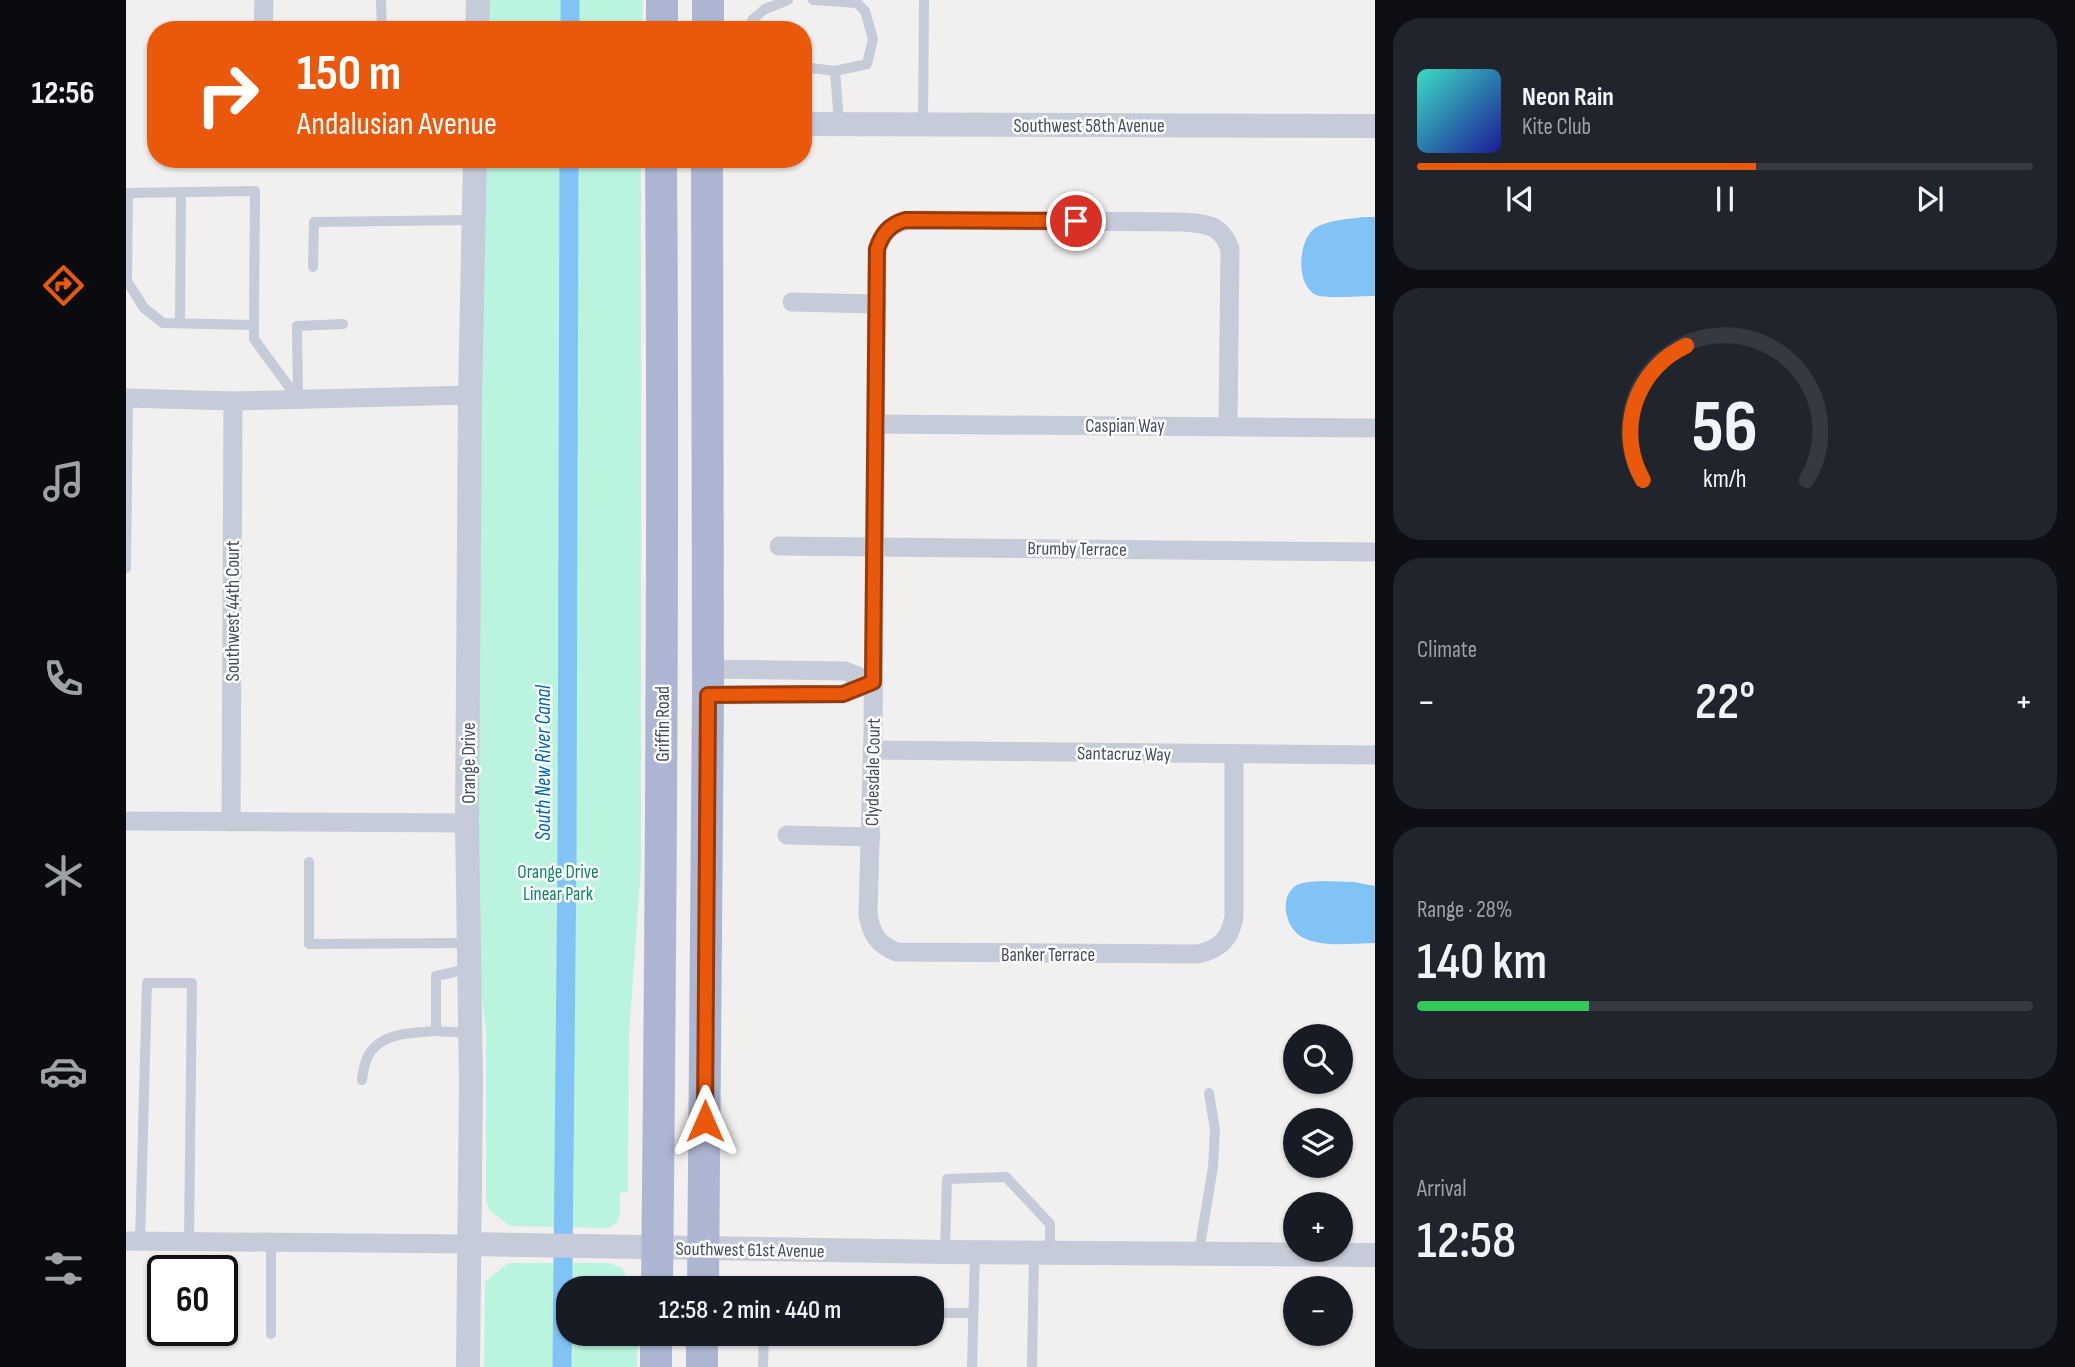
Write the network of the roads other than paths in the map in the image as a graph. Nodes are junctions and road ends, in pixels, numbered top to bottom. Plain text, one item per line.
1 (264, 0) edge
2 (382, 0) edge
3 (478, 0) edge
4 (662, 0) edge
5 (708, 0) edge
6 (788, 0) edge
7 (813, 0) edge
8 (924, 0) edge
9 (835, 1) edge
10 (263, 21) edge
11 (382, 21) edge
12 (477, 21) edge
13 (662, 21) edge
14 (708, 21) edge
15 (752, 21) edge
16 (812, 68) edge
17 (835, 71) junction
18 (812, 124) edge
19 (839, 124) junction
20 (923, 124) junction
21 (1375, 126) edge
22 (475, 168) edge
23 (661, 168) edge
24 (707, 168) edge
25 (181, 192) junction
26 (474, 220) junction
27 (313, 267) dead end
28 (792, 302) dead end
29 (877, 304) junction
30 (180, 323) junction
31 (343, 324) dead end
32 (254, 325) junction
33 (470, 395) junction
34 (127, 398) edge
35 (298, 399) junction
36 (233, 401) junction
37 (876, 424) junction
38 (1228, 426) junction
39 (1375, 428) edge
40 (663, 445) junction
41 (779, 546) dead end
42 (874, 546) junction
43 (1375, 552) edge
44 (126, 568) edge
45 (708, 682) junction
46 (873, 682) junction
47 (872, 750) junction
48 (1234, 755) junction
49 (1375, 755) edge
50 (126, 821) edge
51 (231, 822) junction
52 (467, 823) junction
53 (787, 835) dead end
54 (871, 837) junction
55 (309, 862) dead end
56 (876, 938) joint
57 (468, 943) junction
58 (468, 969) junction
59 (436, 1031) junction
60 (470, 1032) junction
61 (362, 1080) dead end
62 (1209, 1093) dead end
63 (133, 1241) edge
64 (189, 1241) junction
65 (271, 1242) junction
66 (469, 1244) junction
67 (657, 1247) junction
68 (703, 1249) junction
69 (946, 1252) junction
70 (975, 1252) junction
71 (1042, 1252) junction
72 (1198, 1254) junction
73 (1375, 1255) edge
74 (657, 1276) edge
75 (703, 1276) edge
76 (944, 1313) edge
77 (972, 1313) junction
78 (271, 1334) dead end
79 (656, 1346) edge
80 (702, 1346) edge
81 (764, 1346) edge
82 (468, 1367) edge
83 (656, 1367) edge
84 (702, 1367) edge
85 (763, 1367) edge
86 (972, 1367) edge
87 (1032, 1367) edge

1 - 10 street
2 - 11 lane
3 - 12 street
4 - 13 main road
5 - 14 main road
6 - 15 lane
7 - 9 lane
8 - 20 lane
9 - 17 lane
16 - 17 lane
17 - 19 lane
18 - 19 street, Southwest 58th Avenue
19 - 20 street, Southwest 58th Avenue
20 - 21 street, Southwest 58th Avenue
22 - 26 street, Orange Drive
23 - 40 main road, Griffin Road
24 - 45 main road
25 - 30 lane
25 - 30 lane
25 - 32 lane
26 - 27 lane
26 - 33 street, Orange Drive
28 - 29 street
29 - 37 street, Clydesdale Court
29 - 38 street, Clydesdale Court
30 - 32 lane
31 - 35 lane
32 - 35 lane
33 - 35 street
33 - 52 street, Orange Drive
34 - 36 street
34 - 44 lane
35 - 36 street
36 - 51 street, Southwest 44th Court
37 - 38 street, Caspian Way
37 - 42 street, Clydesdale Court
38 - 39 street, Caspian Way
40 - 45 main road
40 - 67 main road, Griffin Road
41 - 42 street, Brumby Terrace
42 - 43 street, Brumby Terrace
42 - 46 street, Clydesdale Court
45 - 46 street
45 - 68 main road
46 - 47 street, Clydesdale Court
47 - 48 street, Santacruz Way
47 - 54 street, Clydesdale Court
48 - 49 street, Santacruz Way
48 - 56 street, Banker Terrace
50 - 51 street
51 - 52 street
52 - 57 street, Orange Drive
53 - 54 street
54 - 56 street, Clydesdale Court
55 - 57 lane
57 - 58 street, Orange Drive
58 - 59 lane
58 - 60 street, Orange Drive
59 - 60 lane
59 - 61 lane
60 - 66 street, Orange Drive
62 - 72 lane
63 - 64 street, Southwest 61st Avenue
63 - 64 lane
64 - 65 street, Southwest 61st Avenue
65 - 66 street, Southwest 61st Avenue
65 - 78 lane
66 - 67 street, Southwest 61st Avenue
66 - 82 street, Orange Drive
67 - 68 street, Southwest 61st Avenue
67 - 74 main road, Griffin Road
68 - 69 street, Southwest 61st Avenue
68 - 75 main road
69 - 70 street, Southwest 61st Avenue
69 - 71 lane
70 - 71 street, Southwest 61st Avenue
70 - 77 lane
71 - 72 street, Southwest 61st Avenue
71 - 87 lane
72 - 73 street, Southwest 61st Avenue
76 - 77 lane
77 - 86 lane
79 - 83 main road
80 - 84 main road
81 - 85 lane

